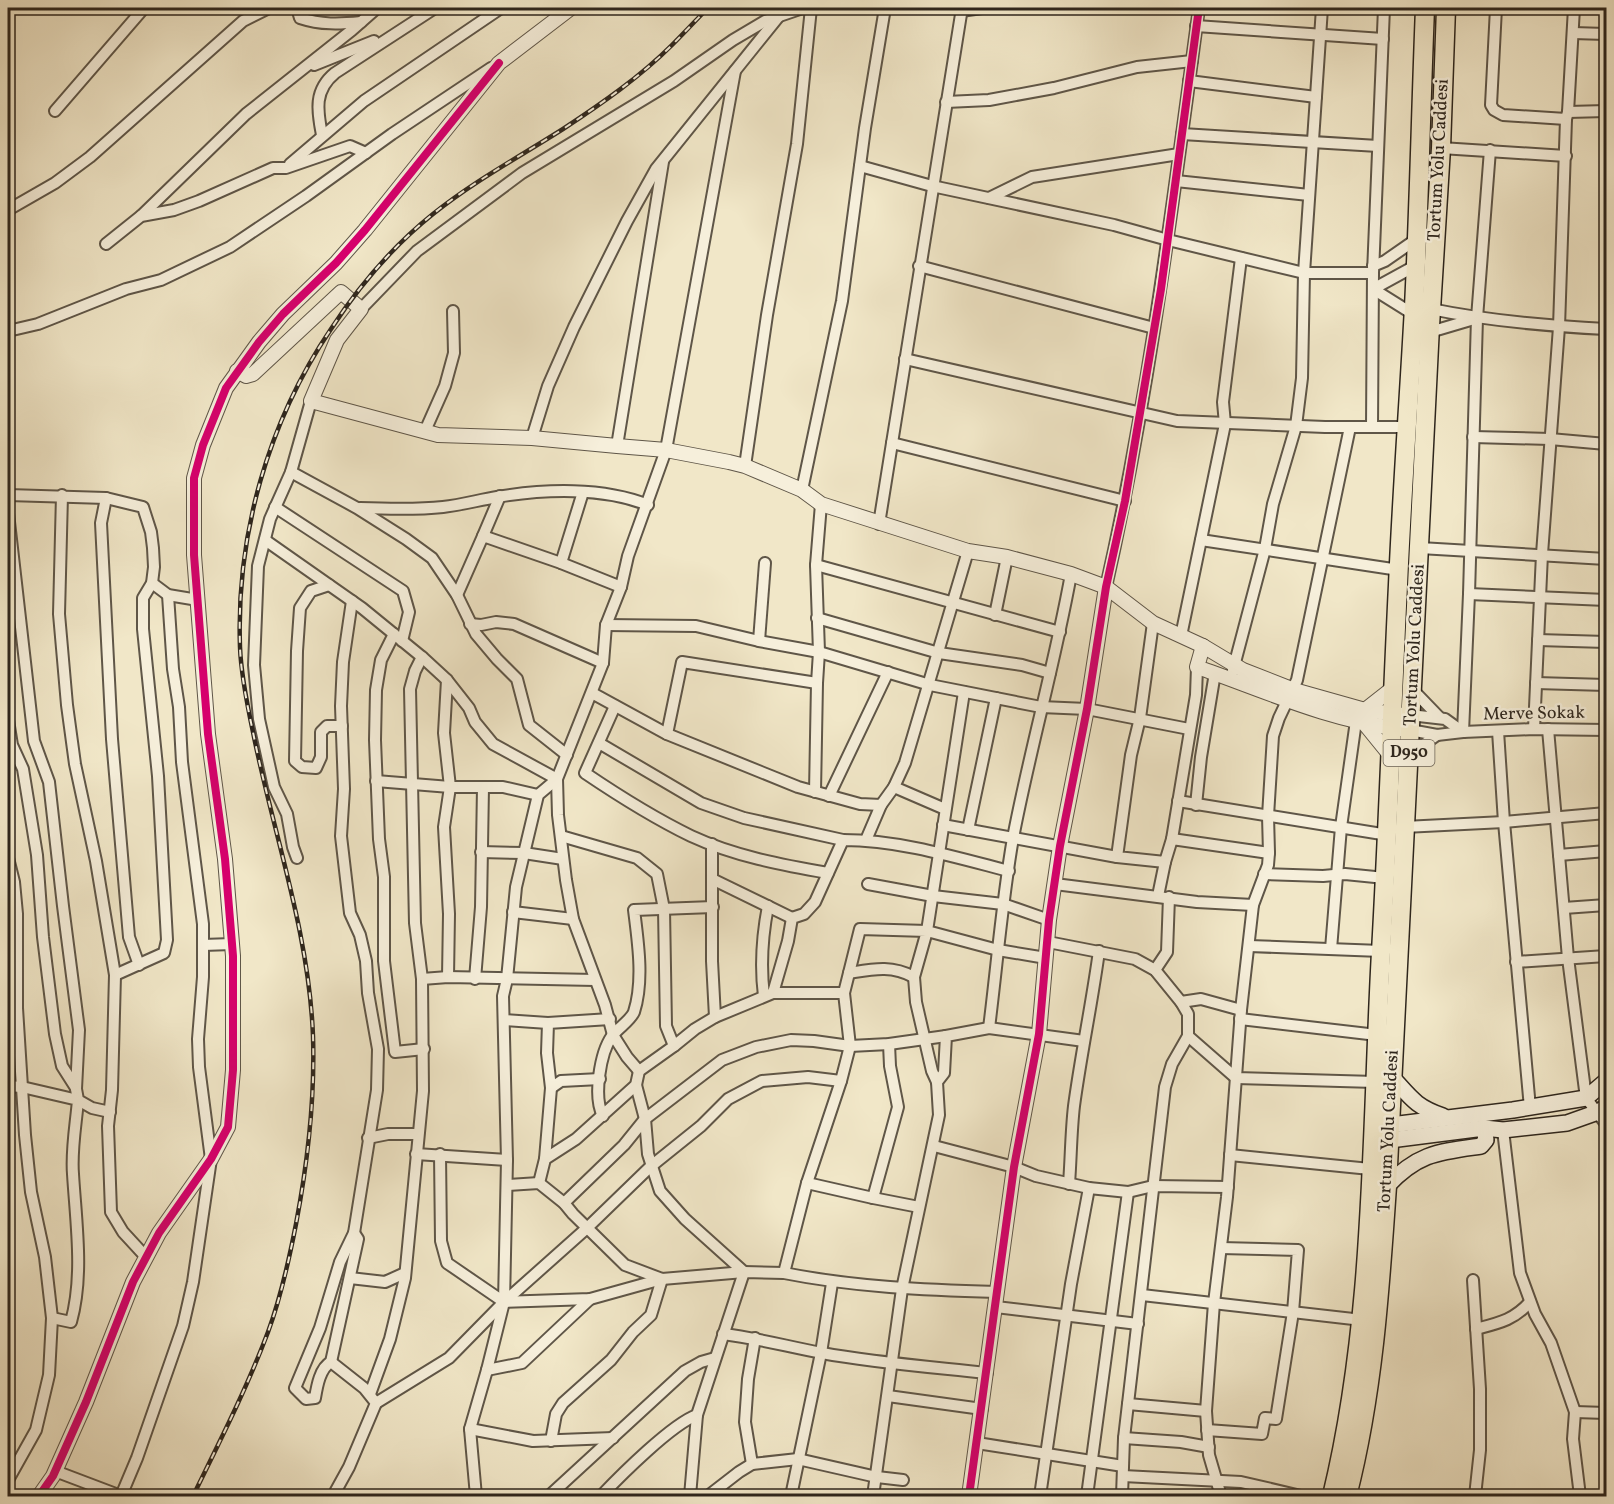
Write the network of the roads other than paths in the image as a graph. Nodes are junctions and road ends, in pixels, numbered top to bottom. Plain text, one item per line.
1 (144, 8) edge
2 (261, 8) edge
3 (269, 8) edge
4 (297, 8) edge
5 (377, 8) edge
6 (435, 8) edge
7 (501, 8) edge
8 (571, 8) edge
9 (803, 8) edge
10 (811, 8) edge
11 (885, 8) edge
12 (982, 8) edge
13 (1199, 8) edge
14 (1322, 8) edge
15 (1384, 8) edge
16 (1425, 8) edge
17 (1446, 8) edge
18 (1496, 8) edge
19 (1574, 8) edge
20 (962, 9) edge
21 (776, 12) edge
22 (243, 21) junction
23 (361, 22) junction
24 (1196, 27) junction
25 (397, 32) junction
26 (1573, 33) junction
27 (1606, 34) edge
28 (1320, 36) junction
29 (1383, 39) junction
30 (1192, 61) junction
31 (499, 63) junction
32 (735, 70) junction
33 (300, 71) junction
34 (1189, 81) junction
35 (1316, 97) junction
36 (946, 102) junction
37 (55, 111) dead end
38 (1606, 111) edge
39 (1567, 116) junction
40 (1182, 134) junction
41 (322, 135) junction
42 (1313, 142) junction
43 (1378, 146) junction
44 (1441, 148) junction
45 (1490, 150) junction
46 (366, 153) junction
47 (1179, 154) junction
48 (1566, 156) junction
49 (664, 158) junction
50 (860, 166) junction
51 (286, 168) junction
52 (1176, 181) junction
53 (933, 186) junction
54 (1309, 195) junction
55 (989, 198) junction
56 (8, 210) edge
57 (141, 216) junction
58 (1416, 238) junction
59 (1435, 239) junction
60 (1167, 240) junction
61 (106, 244) dead end
62 (1241, 258) junction
63 (920, 266) junction
64 (1415, 266) junction
65 (1373, 269) junction
66 (1304, 273) junction
67 (1373, 289) junction
68 (361, 309) junction
69 (1431, 309) junction
70 (453, 311) dead end
71 (1413, 314) junction
72 (1477, 318) junction
73 (1559, 327) junction
74 (1154, 328) junction
75 (1606, 329) edge
76 (8, 331) edge
77 (1430, 332) junction
78 (905, 359) junction
79 (237, 371) junction
80 (311, 401) junction
81 (1140, 414) junction
82 (1225, 424) junction
83 (1296, 426) junction
84 (1350, 427) junction
85 (1372, 427) junction
86 (1407, 427) junction
87 (425, 431) junction
88 (1473, 437) junction
89 (532, 438) junction
90 (1550, 440) junction
91 (892, 443) junction
92 (1606, 444) edge
93 (617, 446) junction
94 (666, 450) junction
95 (745, 465) junction
96 (291, 472) junction
97 (802, 490) junction
98 (583, 492) junction
99 (8, 495) edge
100 (62, 495) junction
101 (500, 496) junction
102 (106, 498) junction
103 (1125, 501) junction
104 (821, 504) junction
105 (648, 505) junction
106 (275, 507) junction
107 (357, 508) junction
108 (8, 513) edge
109 (879, 524) junction
110 (483, 536) junction
111 (265, 540) junction
112 (1201, 540) junction
113 (1420, 548) junction
114 (1265, 549) junction
115 (968, 551) junction
116 (1470, 551) junction
117 (1542, 554) junction
118 (1007, 557) junction
119 (1323, 558) junction
120 (1606, 559) edge
121 (561, 563) junction
122 (765, 563) dead end
123 (816, 565) junction
124 (1399, 570) junction
125 (1071, 574) junction
126 (152, 583) junction
127 (329, 585) junction
128 (621, 587) junction
129 (1106, 587) junction
130 (1469, 594) junction
131 (168, 595) junction
132 (457, 595) junction
133 (1540, 596) junction
134 (198, 600) junction
135 (352, 600) junction
136 (1606, 600) edge
137 (953, 601) junction
138 (995, 615) junction
139 (817, 618) junction
140 (1153, 623) junction
141 (470, 624) junction
142 (606, 625) junction
143 (1060, 632) junction
144 (1181, 636) junction
145 (398, 637) junction
146 (1538, 640) junction
147 (759, 641) junction
148 (1606, 642) edge
149 (1203, 646) junction
150 (819, 652) junction
151 (939, 653) junction
152 (422, 657) junction
153 (603, 663) junction
154 (1197, 667) junction
155 (888, 672) junction
156 (1232, 672) junction
157 (1050, 673) junction
158 (1215, 673) junction
159 (447, 680) junction
160 (816, 683) junction
161 (1536, 683) junction
162 (930, 685) junction
163 (1606, 685) edge
164 (1393, 688) junction
165 (1412, 688) junction
166 (964, 692) junction
167 (592, 693) junction
168 (1291, 695) junction
169 (996, 698) junction
170 (615, 706) junction
171 (1041, 707) junction
172 (1087, 709) junction
173 (1140, 718) junction
174 (1361, 718) junction
175 (1440, 718) junction
176 (8, 720) edge
177 (1401, 722) junction
178 (342, 726) junction
179 (1189, 729) junction
180 (1534, 729) junction
181 (1548, 729) junction
182 (1498, 730) junction
183 (1606, 730) edge
184 (1463, 732) junction
185 (667, 734) junction
186 (1437, 735) junction
187 (599, 743) junction
188 (567, 755) junction
189 (1390, 755) junction
190 (1409, 762) junction
191 (557, 779) junction
192 (376, 781) junction
193 (413, 784) junction
194 (450, 787) junction
195 (483, 787) junction
196 (894, 787) junction
197 (815, 792) junction
198 (538, 795) junction
199 (829, 796) junction
200 (1178, 801) junction
201 (881, 805) junction
202 (1196, 805) junction
203 (945, 808) junction
204 (1606, 813) edge
205 (1268, 816) junction
206 (1556, 817) junction
207 (1504, 822) junction
208 (942, 825) junction
209 (1341, 827) junction
210 (1404, 827) junction
211 (968, 830) junction
212 (1388, 835) junction
213 (561, 836) junction
214 (1172, 838) junction
215 (1013, 839) junction
216 (843, 840) junction
217 (866, 840) junction
218 (712, 844) junction
219 (1060, 846) junction
220 (1606, 851) edge
221 (481, 852) junction
222 (524, 853) junction
223 (939, 853) junction
224 (1269, 853) junction
225 (1559, 855) junction
226 (1117, 857) junction
227 (8, 858) edge
228 (297, 858) dead end
229 (563, 859) junction
230 (1165, 862) junction
231 (1009, 872) junction
232 (828, 873) junction
233 (1264, 874) junction
234 (1336, 875) junction
235 (1385, 878) junction
236 (712, 879) junction
237 (868, 884) dead end
238 (1055, 884) junction
239 (933, 896) junction
240 (1164, 897) junction
241 (1003, 904) junction
242 (1606, 905) edge
243 (768, 906) junction
244 (1253, 906) junction
245 (713, 907) junction
246 (1564, 908) junction
247 (664, 909) junction
248 (513, 912) junction
249 (792, 918) junction
250 (573, 919) junction
251 (1049, 920) junction
252 (927, 931) junction
253 (1048, 942) junction
254 (232, 944) junction
255 (203, 945) junction
256 (1249, 946) junction
257 (1331, 949) junction
258 (998, 950) junction
259 (1099, 951) junction
260 (1381, 951) junction
261 (1606, 956) edge
262 (1046, 958) junction
263 (1568, 958) junction
264 (1516, 962) junction
265 (139, 965) junction
266 (1155, 970) junction
267 (849, 973) junction
268 (115, 975) junction
269 (448, 977) junction
270 (914, 977) junction
271 (475, 979) junction
272 (507, 979) junction
273 (422, 980) junction
274 (595, 981) junction
275 (844, 993) junction
276 (769, 994) junction
277 (1181, 1002) junction
278 (1240, 1014) junction
279 (715, 1017) junction
280 (610, 1019) junction
281 (504, 1020) junction
282 (548, 1023) junction
283 (989, 1028) junction
284 (1039, 1034) junction
285 (613, 1035) junction
286 (1377, 1035) junction
287 (946, 1036) junction
288 (1188, 1036) junction
289 (926, 1038) junction
290 (1084, 1041) junction
291 (889, 1044) junction
292 (674, 1046) junction
293 (850, 1046) junction
294 (424, 1049) junction
295 (639, 1071) junction
296 (1392, 1077) junction
297 (600, 1078) junction
298 (1236, 1078) junction
299 (841, 1081) junction
300 (1606, 1081) edge
301 (937, 1082) junction
302 (1374, 1082) junction
303 (636, 1085) junction
304 (8, 1086) edge
305 (22, 1087) junction
306 (551, 1088) junction
307 (77, 1094) junction
308 (1586, 1098) junction
309 (1530, 1108) junction
310 (110, 1112) junction
311 (1604, 1114) edge
312 (603, 1116) junction
313 (1449, 1118) junction
314 (645, 1119) junction
315 (1484, 1128) junction
316 (1503, 1130) junction
317 (1382, 1132) junction
318 (418, 1134) junction
319 (368, 1138) junction
320 (934, 1146) junction
321 (416, 1154) junction
322 (440, 1154) junction
323 (1230, 1155) junction
324 (211, 1159) junction
325 (545, 1159) junction
326 (507, 1160) junction
327 (650, 1167) junction
328 (1014, 1167) junction
329 (1370, 1169) junction
330 (539, 1183) junction
331 (807, 1183) junction
332 (1069, 1184) junction
333 (507, 1185) junction
334 (1153, 1186) junction
335 (1387, 1186) junction
336 (1228, 1187) junction
337 (1089, 1188) junction
338 (1128, 1192) junction
339 (873, 1198) junction
340 (564, 1203) junction
341 (919, 1207) junction
342 (587, 1228) junction
343 (354, 1233) junction
344 (1221, 1248) junction
345 (146, 1257) junction
346 (744, 1272) junction
347 (405, 1273) junction
348 (784, 1274) junction
349 (350, 1278) junction
350 (662, 1279) junction
351 (1473, 1280) dead end
352 (832, 1283) junction
353 (902, 1289) junction
354 (997, 1292) junction
355 (1142, 1295) junction
356 (590, 1299) junction
357 (504, 1302) junction
358 (1530, 1302) junction
359 (1214, 1303) junction
360 (996, 1307) junction
361 (1293, 1312) junction
362 (1066, 1315) junction
363 (52, 1318) junction
364 (1362, 1320) junction
365 (1110, 1321) junction
366 (1138, 1324) junction
367 (1476, 1329) junction
368 (723, 1334) junction
369 (755, 1338) junction
370 (821, 1353) junction
371 (715, 1358) junction
372 (331, 1362) junction
373 (892, 1363) junction
374 (487, 1370) junction
375 (987, 1373) junction
376 (888, 1395) junction
377 (373, 1399) junction
378 (1128, 1404) junction
379 (982, 1409) junction
380 (1206, 1411) junction
381 (1575, 1412) junction
382 (1606, 1413) edge
383 (698, 1415) junction
384 (470, 1429) junction
385 (1208, 1430) junction
386 (613, 1438) junction
387 (1124, 1438) junction
388 (551, 1441) junction
389 (977, 1443) junction
390 (1209, 1448) junction
391 (1047, 1454) junction
392 (798, 1460) junction
393 (1091, 1461) junction
394 (752, 1464) junction
395 (55, 1471) junction
396 (1123, 1471) junction
397 (877, 1477) junction
398 (8, 1480) edge
399 (903, 1480) dead end
400 (1217, 1481) junction
401 (121, 1496) edge
402 (39, 1497) edge
403 (333, 1497) edge
404 (476, 1497) edge
405 (549, 1497) edge
406 (600, 1497) edge
407 (690, 1497) edge
408 (708, 1497) edge
409 (791, 1497) edge
410 (873, 1497) edge
411 (969, 1497) edge
412 (1040, 1497) edge
413 (1087, 1497) edge
414 (1122, 1497) edge
415 (1221, 1497) edge
416 (1301, 1497) edge
417 (1332, 1497) edge
418 (1347, 1497) edge
419 (1475, 1497) edge
420 (1580, 1497) edge

1 - 37 street
2 - 22 street
3 - 22 street
4 - 23 street
5 - 23 street
6 - 25 street
7 - 41 street
8 - 31 street
9 - 21 street
10 - 95 street
11 - 50 street
12 - 20 street
13 - 24 street
14 - 28 street
15 - 29 street
16 - 58 highway, Tortum Yolu Caddesi / D950
17 - 44 highway, Tortum Yolu Caddesi / D950
18 - 39 street
19 - 26 street
20 - 36 street
21 - 32 street
21 - 68 street
22 - 56 street
23 - 33 street
24 - 28 street
24 - 30 street
25 - 33 street
25 - 41 street
26 - 27 street
26 - 39 street
28 - 29 street
28 - 35 street
29 - 43 street
30 - 34 street
30 - 36 street
31 - 46 street
31 - 79 street
32 - 49 street
32 - 94 street
33 - 57 street
34 - 35 street
34 - 40 street
35 - 42 street
36 - 53 street
38 - 39 street
39 - 48 street
40 - 42 street
40 - 47 street
41 - 51 street
42 - 43 street
42 - 54 street
43 - 65 street
44 - 45 street
44 - 59 highway, Tortum Yolu Caddesi / D950
45 - 48 street
45 - 72 street
46 - 51 street
46 - 76 street
47 - 52 street
47 - 55 street
48 - 73 street
49 - 89 street
49 - 93 street
50 - 53 street
50 - 97 street
51 - 57 street
52 - 54 street
52 - 60 street
53 - 55 street
53 - 63 street
54 - 66 street
55 - 60 street
57 - 61 street
58 - 59 street
58 - 64 highway, Tortum Yolu Caddesi / D950
58 - 65 street
59 - 69 highway, Tortum Yolu Caddesi / D950
60 - 62 street
60 - 74 street
62 - 66 street
62 - 82 street
63 - 74 street
63 - 78 street
64 - 67 street
64 - 71 highway, Tortum Yolu Caddesi / D950
65 - 66 street
65 - 67 street
66 - 83 street
67 - 71 street
67 - 85 street
68 - 79 street
68 - 80 street
69 - 72 street
69 - 77 highway, Tortum Yolu Caddesi / D950
70 - 87 street
71 - 86 highway, Tortum Yolu Caddesi / D950
72 - 73 street
72 - 77 street
72 - 88 street
73 - 75 street
73 - 90 street
74 - 81 street
77 - 113 highway, Tortum Yolu Caddesi / D950
78 - 81 street
78 - 91 street
79 - 134 street
80 - 87 street
80 - 96 street
81 - 82 street
81 - 103 street
82 - 83 street
82 - 112 street
83 - 84 street
83 - 114 street
84 - 85 street
84 - 119 street
85 - 86 street
86 - 124 highway, Tortum Yolu Caddesi / D950
87 - 89 street
88 - 90 street
88 - 116 street
89 - 93 street
90 - 92 street
90 - 117 street
91 - 103 street
91 - 109 street
93 - 94 street
94 - 95 street
94 - 105 street
95 - 97 street
96 - 106 street
96 - 107 street
97 - 104 street
98 - 101 street
98 - 105 street
98 - 121 street
99 - 100 street
100 - 102 street
100 - 268 street
101 - 107 street
101 - 110 street
102 - 126 street
102 - 265 street
103 - 129 street
104 - 109 street
104 - 123 street
105 - 128 street
106 - 111 street
106 - 145 street
107 - 132 street
108 - 307 street
109 - 115 street
110 - 121 street
110 - 132 street
111 - 127 street
111 - 228 street
112 - 114 street
112 - 144 street
113 - 116 street
113 - 165 highway, Tortum Yolu Caddesi / D950
114 - 119 street
114 - 156 street
115 - 118 street
115 - 137 street
116 - 117 street
116 - 130 street
117 - 120 street
117 - 133 street
118 - 125 street
118 - 138 street
119 - 124 street
119 - 168 street
121 - 128 street
122 - 147 street
123 - 137 street
123 - 139 street
124 - 164 highway, Tortum Yolu Caddesi / D950
125 - 129 street
125 - 143 street
126 - 131 street
126 - 265 street
127 - 135 street
127 - 178 street
128 - 142 street
129 - 140 street
129 - 172 street
130 - 133 street
130 - 184 street
131 - 134 street
131 - 255 street
132 - 141 street
133 - 136 street
133 - 146 street
134 - 254 street
135 - 145 street
135 - 178 street
137 - 138 street
137 - 151 street
138 - 143 street
139 - 150 street
139 - 151 street
140 - 144 street
140 - 173 street
141 - 153 street
141 - 188 street
142 - 147 street
142 - 153 street
143 - 157 street
144 - 149 street
145 - 152 street
145 - 192 street
146 - 148 street
146 - 161 street
147 - 150 street
149 - 154 street
149 - 156 street
150 - 155 street
150 - 160 street
151 - 157 street
151 - 162 street
152 - 159 street
152 - 193 street
153 - 167 street
154 - 158 street
154 - 179 street
155 - 162 street
155 - 199 street
156 - 158 street
156 - 168 street
157 - 171 street
158 - 202 street
159 - 191 street
159 - 194 street
160 - 185 street
160 - 197 street
161 - 163 street
161 - 180 street
162 - 166 street
162 - 196 street
164 - 174 street
164 - 177 highway, Tortum Yolu Caddesi / D950
165 - 175 street
165 - 177 highway, Tortum Yolu Caddesi / D950
166 - 169 street
166 - 203 street
167 - 170 street
167 - 188 street
168 - 174 street
168 - 205 street
169 - 171 street
169 - 211 street
170 - 185 street
170 - 187 street
171 - 172 street
171 - 215 street
172 - 173 street
172 - 219 street
173 - 179 street
173 - 226 street
174 - 177 street
174 - 189 street
174 - 209 street
175 - 177 street
175 - 184 street
176 - 307 street
177 - 186 street, Merve Sokak
177 - 189 highway, Tortum Yolu Caddesi / D950
177 - 190 highway, Tortum Yolu Caddesi / D950
178 - 319 street
179 - 200 street
180 - 181 street, Merve Sokak
180 - 182 street, Merve Sokak
181 - 183 street, Merve Sokak
181 - 206 street
182 - 184 street, Merve Sokak
182 - 207 street
184 - 186 street, Merve Sokak
185 - 197 street
186 - 190 street
187 - 216 street
187 - 218 street
188 - 191 street
189 - 212 highway, Tortum Yolu Caddesi / D950
190 - 210 highway, Tortum Yolu Caddesi / D950
191 - 198 street
191 - 213 street
192 - 193 street
192 - 294 street
193 - 194 street
193 - 273 street
194 - 195 street
194 - 269 street
195 - 198 street
195 - 221 street
196 - 201 street
196 - 203 street
197 - 199 street
198 - 222 street
199 - 201 street
200 - 202 street
200 - 214 street
201 - 217 street
202 - 205 street
203 - 208 street
204 - 206 street
205 - 209 street
205 - 224 street
206 - 207 street
206 - 225 street
207 - 210 street
207 - 264 street
208 - 211 street
208 - 223 street
209 - 212 street
209 - 234 street
210 - 296 highway, Tortum Yolu Caddesi / D950
211 - 215 street
212 - 235 highway, Tortum Yolu Caddesi / D950
213 - 229 street
213 - 247 street
214 - 224 street
214 - 230 street
215 - 219 street
215 - 231 street
216 - 217 street
216 - 232 street
217 - 223 street
218 - 232 street
218 - 236 street
219 - 226 street
219 - 238 street
220 - 225 street
221 - 222 street
221 - 271 street
222 - 229 street
222 - 248 street
223 - 231 street
223 - 239 street
224 - 233 street
225 - 246 street
226 - 230 street
227 - 305 street
229 - 250 street
230 - 240 street
231 - 241 street
232 - 249 street
233 - 234 street
233 - 244 street
234 - 235 street
234 - 257 street
235 - 260 highway, Tortum Yolu Caddesi / D950
236 - 243 street
236 - 245 street
237 - 239 street
238 - 240 street
238 - 251 street
239 - 241 street
239 - 252 street
240 - 244 street
240 - 266 street
241 - 251 street
241 - 258 street
242 - 246 street
243 - 249 street
243 - 276 street
244 - 256 street
245 - 247 street
245 - 279 street
246 - 263 street
247 - 285 street
247 - 292 street
248 - 250 street
248 - 272 street
249 - 276 street
250 - 274 street
251 - 253 street
252 - 258 street
252 - 267 street
252 - 270 street
253 - 259 street
253 - 262 street
254 - 255 street
254 - 324 street
255 - 324 street
256 - 257 street
256 - 278 street
257 - 260 street
258 - 262 street
258 - 283 street
259 - 266 street
259 - 290 street
260 - 286 highway, Tortum Yolu Caddesi / D950
261 - 263 street
262 - 284 street
263 - 264 street
263 - 308 street
264 - 309 street
265 - 268 street
266 - 277 street
267 - 270 street
267 - 275 street
268 - 310 street
269 - 271 street
269 - 273 street
270 - 289 street
271 - 272 street
272 - 274 street
272 - 281 street
273 - 294 street
274 - 280 street
275 - 276 street
275 - 293 street
276 - 279 street
277 - 278 street
277 - 288 street
278 - 286 street
278 - 298 street
279 - 292 street
280 - 282 street
280 - 285 street
281 - 282 street
281 - 326 street
282 - 306 street
283 - 284 street
283 - 287 street
284 - 290 street
284 - 328 street
285 - 295 street
285 - 297 street
286 - 302 highway, Tortum Yolu Caddesi / D950
287 - 289 street
287 - 301 street
288 - 298 street
288 - 334 street
289 - 291 street
289 - 301 street
290 - 332 street
291 - 293 street
291 - 339 street
292 - 295 street
293 - 299 street
293 - 314 street
294 - 318 street
295 - 303 street
296 - 313 main road
296 - 317 highway, Tortum Yolu Caddesi / D950
297 - 306 street
297 - 312 street
298 - 302 street
298 - 323 street
299 - 327 street
299 - 331 street
300 - 308 main road
301 - 320 street
302 - 317 highway, Tortum Yolu Caddesi / D950
303 - 312 street
303 - 314 street
304 - 305 street
305 - 307 street
305 - 363 street
306 - 325 street
307 - 310 street
307 - 363 street
308 - 309 main road
308 - 311 street
309 - 313 main road
310 - 345 street
311 - 316 main road
312 - 325 street
313 - 317 main road
314 - 327 street
314 - 340 street
315 - 316 main road
315 - 317 main road
315 - 335 main road
316 - 358 street
317 - 329 highway, Tortum Yolu Caddesi / D950
317 - 335 highway, Tortum Yolu Caddesi / D950
318 - 319 street
318 - 321 street
319 - 343 street
320 - 328 street
320 - 341 street
321 - 322 street
321 - 347 street
322 - 326 street
322 - 357 street
323 - 329 street
323 - 336 street
324 - 345 street
324 - 401 street
325 - 330 street
326 - 333 street
327 - 342 street
327 - 346 street
328 - 332 street
328 - 354 street
329 - 364 highway, Tortum Yolu Caddesi / D950
330 - 333 street
330 - 340 street
331 - 339 street
331 - 348 street
332 - 337 street
333 - 357 street
334 - 336 street
334 - 338 street
334 - 355 street
335 - 418 highway, Tortum Yolu Caddesi / D950
336 - 344 street
337 - 338 street
337 - 362 street
338 - 365 street
339 - 341 street
340 - 342 street
341 - 353 street
342 - 350 street
342 - 357 street
343 - 349 street
343 - 372 street
344 - 359 street
344 - 361 street
345 - 395 street
346 - 348 street
346 - 350 street
346 - 368 street
347 - 349 street
347 - 377 street
348 - 352 street
349 - 372 street
350 - 356 street
350 - 388 street
351 - 367 street
352 - 353 street
352 - 370 street
353 - 354 street
353 - 373 street
354 - 360 street
355 - 359 street
355 - 366 street
356 - 357 street
356 - 374 street
357 - 374 street
357 - 377 street
358 - 367 street
358 - 381 street
359 - 361 street
359 - 380 street
360 - 362 street
360 - 375 street
361 - 364 street
361 - 385 street
362 - 365 street
362 - 391 street
363 - 398 street
364 - 417 highway, Tortum Yolu Caddesi / D950
365 - 366 street
365 - 393 street
366 - 378 street
367 - 419 street
368 - 369 street
368 - 371 street
369 - 370 street
369 - 394 street
370 - 373 street
370 - 392 street
371 - 383 street
371 - 386 street
372 - 377 street
373 - 375 street
373 - 376 street
374 - 384 street
375 - 379 street
376 - 379 street
376 - 397 street
377 - 403 street
378 - 380 street
378 - 387 street
379 - 389 street
380 - 385 street
381 - 382 street
381 - 420 street
383 - 406 street
383 - 407 street
384 - 388 street
384 - 404 street
385 - 390 street
386 - 388 street
386 - 405 street
387 - 390 street
387 - 396 street
389 - 391 street
389 - 411 street
390 - 400 street
391 - 393 street
391 - 412 street
392 - 394 street
392 - 397 street
392 - 409 street
393 - 396 street
393 - 413 street
394 - 408 street
395 - 401 street
395 - 402 street
396 - 400 street
396 - 414 street
397 - 399 street
397 - 410 street
400 - 415 street
400 - 416 street

